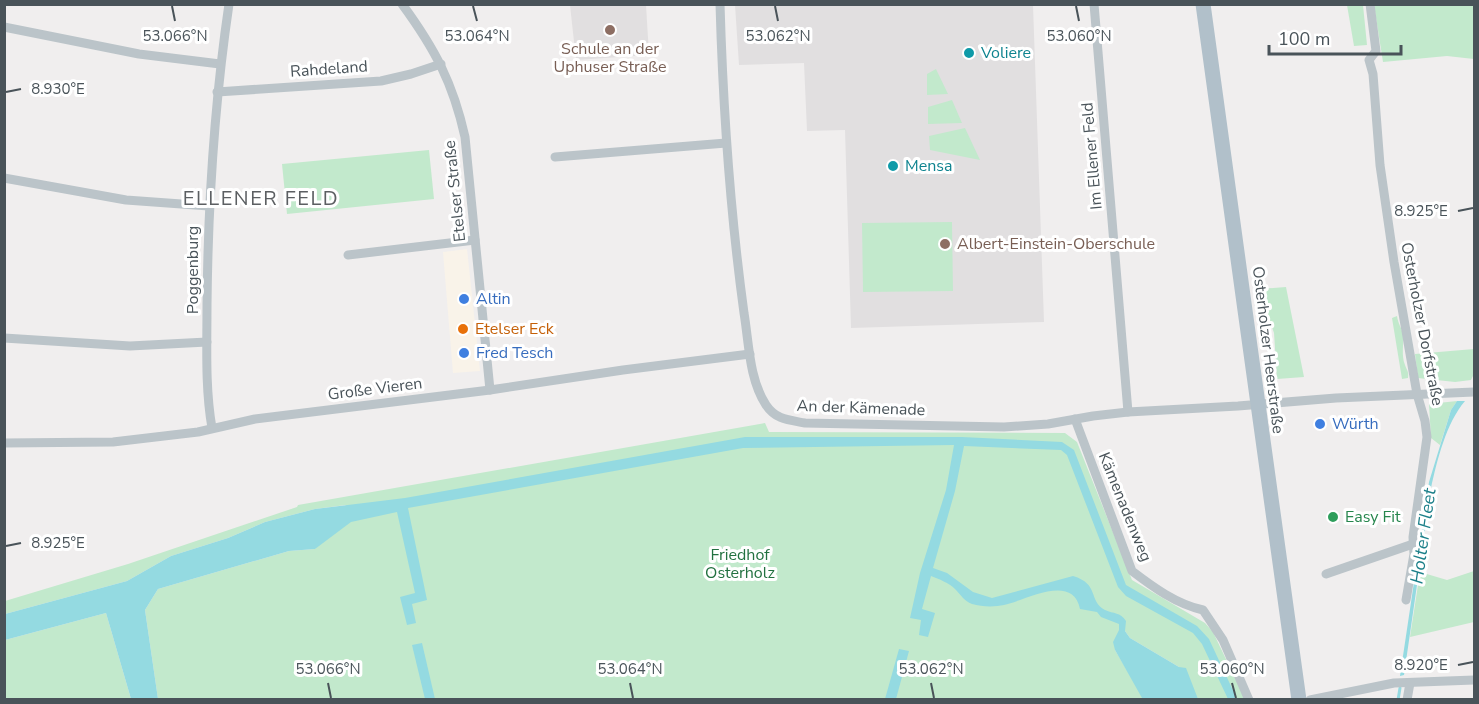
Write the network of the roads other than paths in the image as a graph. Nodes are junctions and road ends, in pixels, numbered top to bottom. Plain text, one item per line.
1 (229, 4) edge
2 (402, 4) edge
3 (720, 4) edge
4 (1094, 4) edge
5 (1203, 4) edge
6 (1370, 4) edge
7 (4, 27) edge
8 (220, 64) junction
9 (441, 64) junction
10 (217, 92) junction
11 (726, 143) junction
12 (555, 157) dead end
13 (4, 178) edge
14 (208, 206) junction
15 (475, 240) junction
16 (348, 255) dead end
17 (4, 338) edge
18 (207, 342) junction
19 (750, 354) junction
20 (490, 390) junction
21 (1474, 392) edge
22 (1417, 394) junction
23 (1256, 404) junction
24 (1128, 412) junction
25 (1075, 419) junction
26 (212, 429) junction
27 (4, 443) edge
28 (1413, 544) junction
29 (1326, 574) dead end
30 (1406, 600) dead end
31 (1474, 680) edge
32 (1410, 683) junction
33 (1249, 699) edge
34 (1299, 699) edge
35 (1310, 699) edge
36 (1407, 699) edge

1 - 8 street, Poggenburg
2 - 9 street, Etelser Straße
3 - 11 street, An der Kämenade
4 - 24 street, Im Ellener Feld
5 - 23 main road, Osterholzer Heerstraße
6 - 22 street, Osterholzer Dorfstraße
7 - 8 street
8 - 10 street, Poggenburg
9 - 10 street, Rahdeland
9 - 15 street, Etelser Straße
10 - 14 street, Poggenburg
11 - 12 street
11 - 19 street, An der Kämenade
13 - 14 street
14 - 18 street, Poggenburg
15 - 16 street
15 - 20 street, Etelser Straße
17 - 18 street
18 - 26 street, Poggenburg
19 - 20 street, Große Vieren
19 - 25 street, An der Kämenade
20 - 26 street, Große Vieren
21 - 22 street, An der Kämenade
22 - 23 street, An der Kämenade
22 - 28 street, Osterholzer Dorfstraße
23 - 24 street, An der Kämenade
23 - 34 main road, Osterholzer Heerstraße
24 - 25 street, An der Kämenade
25 - 33 street, Kämenadenweg
26 - 27 street, Große Vieren
28 - 29 street
28 - 30 street, Osterholzer Dorfstraße
31 - 32 street
32 - 35 street
32 - 36 street

